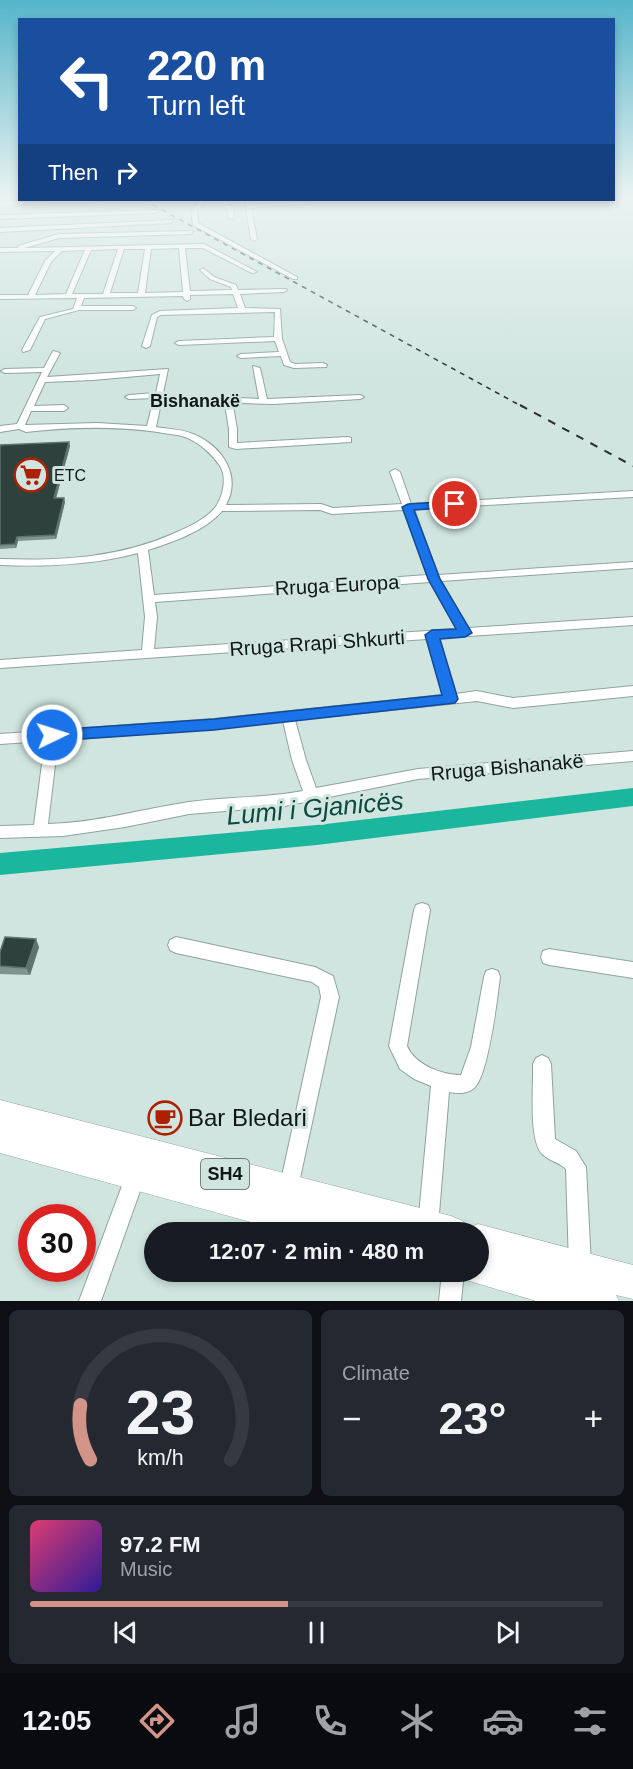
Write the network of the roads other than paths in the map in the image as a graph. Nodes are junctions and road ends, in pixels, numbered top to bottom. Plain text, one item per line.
1 (53, 256) edge
2 (85, 256) edge
3 (119, 256) edge
4 (147, 256) edge
5 (183, 256) edge
6 (226, 256) edge
7 (254, 256) edge
8 (203, 270) dead end
9 (254, 272) dead end
10 (295, 278) dead end
11 (284, 290) dead end
12 (238, 292) junction
13 (187, 294) junction
14 (31, 296) junction
15 (68, 296) junction
16 (81, 296) junction
17 (106, 296) junction
18 (141, 296) junction
19 (0, 297) edge
20 (77, 308) junction
21 (133, 309) dead end
22 (242, 310) junction
23 (187, 312) junction
24 (278, 339) junction
25 (179, 343) dead end
26 (146, 346) dead end
27 (26, 350) dead end
28 (56, 353) dead end
29 (282, 354) junction
30 (241, 356) dead end
31 (322, 365) dead end
32 (256, 368) dead end
33 (47, 370) junction
34 (5, 371) dead end
35 (43, 380) junction
36 (159, 395) junction
37 (129, 397) dead end
38 (360, 397) dead end
39 (262, 400) junction
40 (64, 408) dead end
41 (29, 409) junction
42 (20, 426) junction
43 (151, 428) junction
44 (0, 429) edge
45 (348, 440) dead end
46 (232, 445) junction
47 (214, 454) junction
48 (395, 472) dead end
49 (633, 494) edge
50 (408, 507) junction
51 (219, 508) junction
52 (143, 550) junction
53 (0, 562) edge
54 (633, 565) edge
55 (434, 579) junction
56 (149, 599) junction
57 (633, 621) edge
58 (465, 633) junction
59 (432, 635) junction
60 (148, 654) junction
61 (0, 664) edge
62 (633, 691) edge
63 (450, 699) junction
64 (288, 717) junction
65 (52, 735) junction
66 (0, 739) edge
67 (633, 756) edge
68 (312, 795) junction
69 (0, 832) edge
70 (40, 832) junction
71 (422, 910) dead end
72 (177, 945) dead end
73 (549, 957) dead end
74 (633, 970) edge
75 (492, 977) dead end
76 (542, 1064) dead end
77 (441, 1080) junction
78 (0, 1115) edge
79 (0, 1137) edge
80 (136, 1173) junction
81 (289, 1191) junction
82 (312, 1222) edge
83 (409, 1222) edge
84 (440, 1222) edge
85 (489, 1243) edge
86 (580, 1268) junction
87 (489, 1271) edge
88 (452, 1282) edge
89 (633, 1282) edge
90 (90, 1301) edge
91 (450, 1301) edge
92 (601, 1301) edge

1 - 14 street
2 - 15 street
3 - 17 street
4 - 18 street
5 - 13 street
6 - 9 street
7 - 10 street
8 - 12 street
11 - 12 street
12 - 13 street
12 - 22 street
13 - 18 street
13 - 23 street
14 - 15 street
14 - 19 street
15 - 16 street
16 - 17 street
16 - 20 street
17 - 18 street
20 - 21 street
20 - 27 street
22 - 23 street
22 - 24 street
23 - 26 street
24 - 25 street
24 - 29 street
28 - 33 street
29 - 30 street
29 - 31 street
32 - 39 street
33 - 34 street
33 - 35 street
35 - 36 street
35 - 41 street
36 - 37 street
36 - 43 street
38 - 39 street
39 - 46 street
40 - 41 street
41 - 42 street
42 - 43 street
42 - 44 street
43 - 47 street
45 - 46 street
46 - 47 street
47 - 51 street
48 - 50 street
49 - 50 street
50 - 51 street
50 - 55 street
51 - 52 street
52 - 53 street
52 - 56 street
54 - 55 street, Rruga Europa
55 - 56 street, Rruga Europa
55 - 58 street
56 - 60 street
57 - 58 street, Rruga Rrapi Shkurti
58 - 59 street, Rruga Rrapi Shkurti
59 - 60 street, Rruga Rrapi Shkurti
59 - 63 street
60 - 61 street, Rruga Rrapi Shkurti
62 - 63 street
63 - 64 street
64 - 65 street
64 - 68 street
65 - 66 street
65 - 70 street
67 - 68 street, Rruga Bishanakë
68 - 70 street, Rruga Bishanakë
69 - 70 street, Rruga Bishanakë
71 - 77 street
72 - 81 street
73 - 74 street
75 - 77 street
76 - 86 street
77 - 84 street
78 - 81 main road, SH4
79 - 80 main road, SH4
80 - 82 main road, SH4
80 - 90 street
81 - 83 main road, SH4
85 - 86 main road
86 - 89 main road
87 - 92 main road
88 - 91 street

